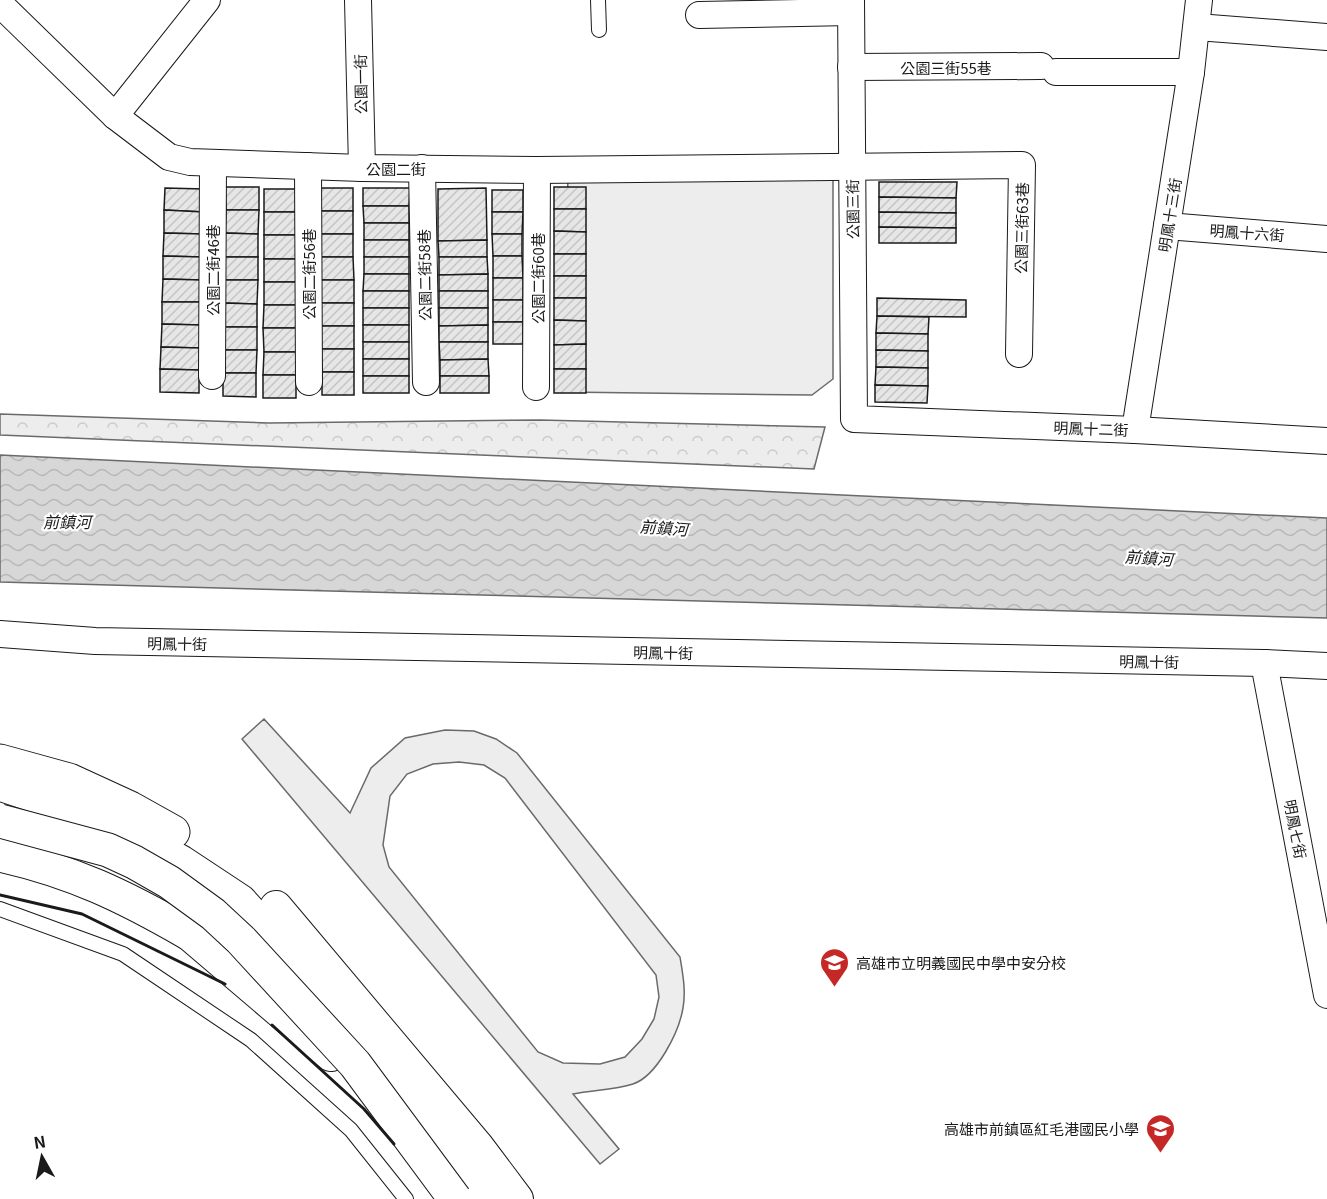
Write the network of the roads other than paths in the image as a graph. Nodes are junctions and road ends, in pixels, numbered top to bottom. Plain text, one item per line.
1 (207, 0) edge
2 (358, 0) edge
3 (598, 0) edge
4 (1199, 0) edge
5 (0, 4) edge
6 (851, 6) edge
7 (699, 15) dead end
8 (1197, 27) junction
9 (598, 30) dead end
10 (1327, 37) edge
11 (851, 67) junction
12 (1191, 72) junction
13 (115, 116) junction
14 (213, 164) junction
15 (308, 166) junction
16 (851, 167) junction
17 (362, 168) junction
18 (422, 168) junction
19 (537, 170) junction
20 (1167, 226) junction
21 (1327, 239) edge
22 (1019, 354) dead end
23 (212, 376) dead end
24 (309, 382) dead end
25 (426, 382) dead end
26 (536, 387) dead end
27 (854, 419) joint
28 (1135, 430) junction
29 (1327, 441) edge
30 (0, 634) edge
31 (1264, 663) junction
32 (1327, 666) edge
33 (0, 761) edge
34 (0, 784) edge
35 (0, 821) edge
36 (0, 855) edge
37 (276, 907) joint
38 (0, 909) edge
39 (188, 933) joint
40 (1327, 995) edge
41 (406, 1199) edge
42 (455, 1199) edge
43 (476, 1199) edge
44 (481, 1199) edge
45 (517, 1199) edge

1 - 13 street
2 - 17 street, 公園一街
3 - 9 lane
4 - 8 street, 明鳳十三街
5 - 13 street, 公園二街
6 - 7 street
6 - 11 street, 公園三街
8 - 10 street
8 - 12 street, 明鳳十三街
11 - 12 street, 公園三街55巷
11 - 16 street, 公園三街
12 - 20 street, 明鳳十三街
13 - 14 street, 公園二街
14 - 15 street, 公園二街
14 - 23 street, 公園二街46巷
15 - 17 street, 公園二街
15 - 24 street, 公園二街56巷
16 - 19 street, 公園二街
16 - 22 street, 公園三街63巷
16 - 27 street, 公園三街
17 - 18 street, 公園二街
18 - 19 street, 公園二街
18 - 25 street, 公園二街58巷
19 - 26 street, 公園二街60巷
20 - 21 street, 明鳳十六街
20 - 28 street, 明鳳十三街
27 - 28 street, 明鳳十二街
28 - 29 street, 明鳳十二街
30 - 31 street, 明鳳十街
31 - 32 street, 明鳳十街
31 - 40 street, 明鳳七街
33 - 37 highway
34 - 44 highway
35 - 42 highway, bridge
36 - 39 highway
37 - 45 street
38 - 41 lane
39 - 43 street

